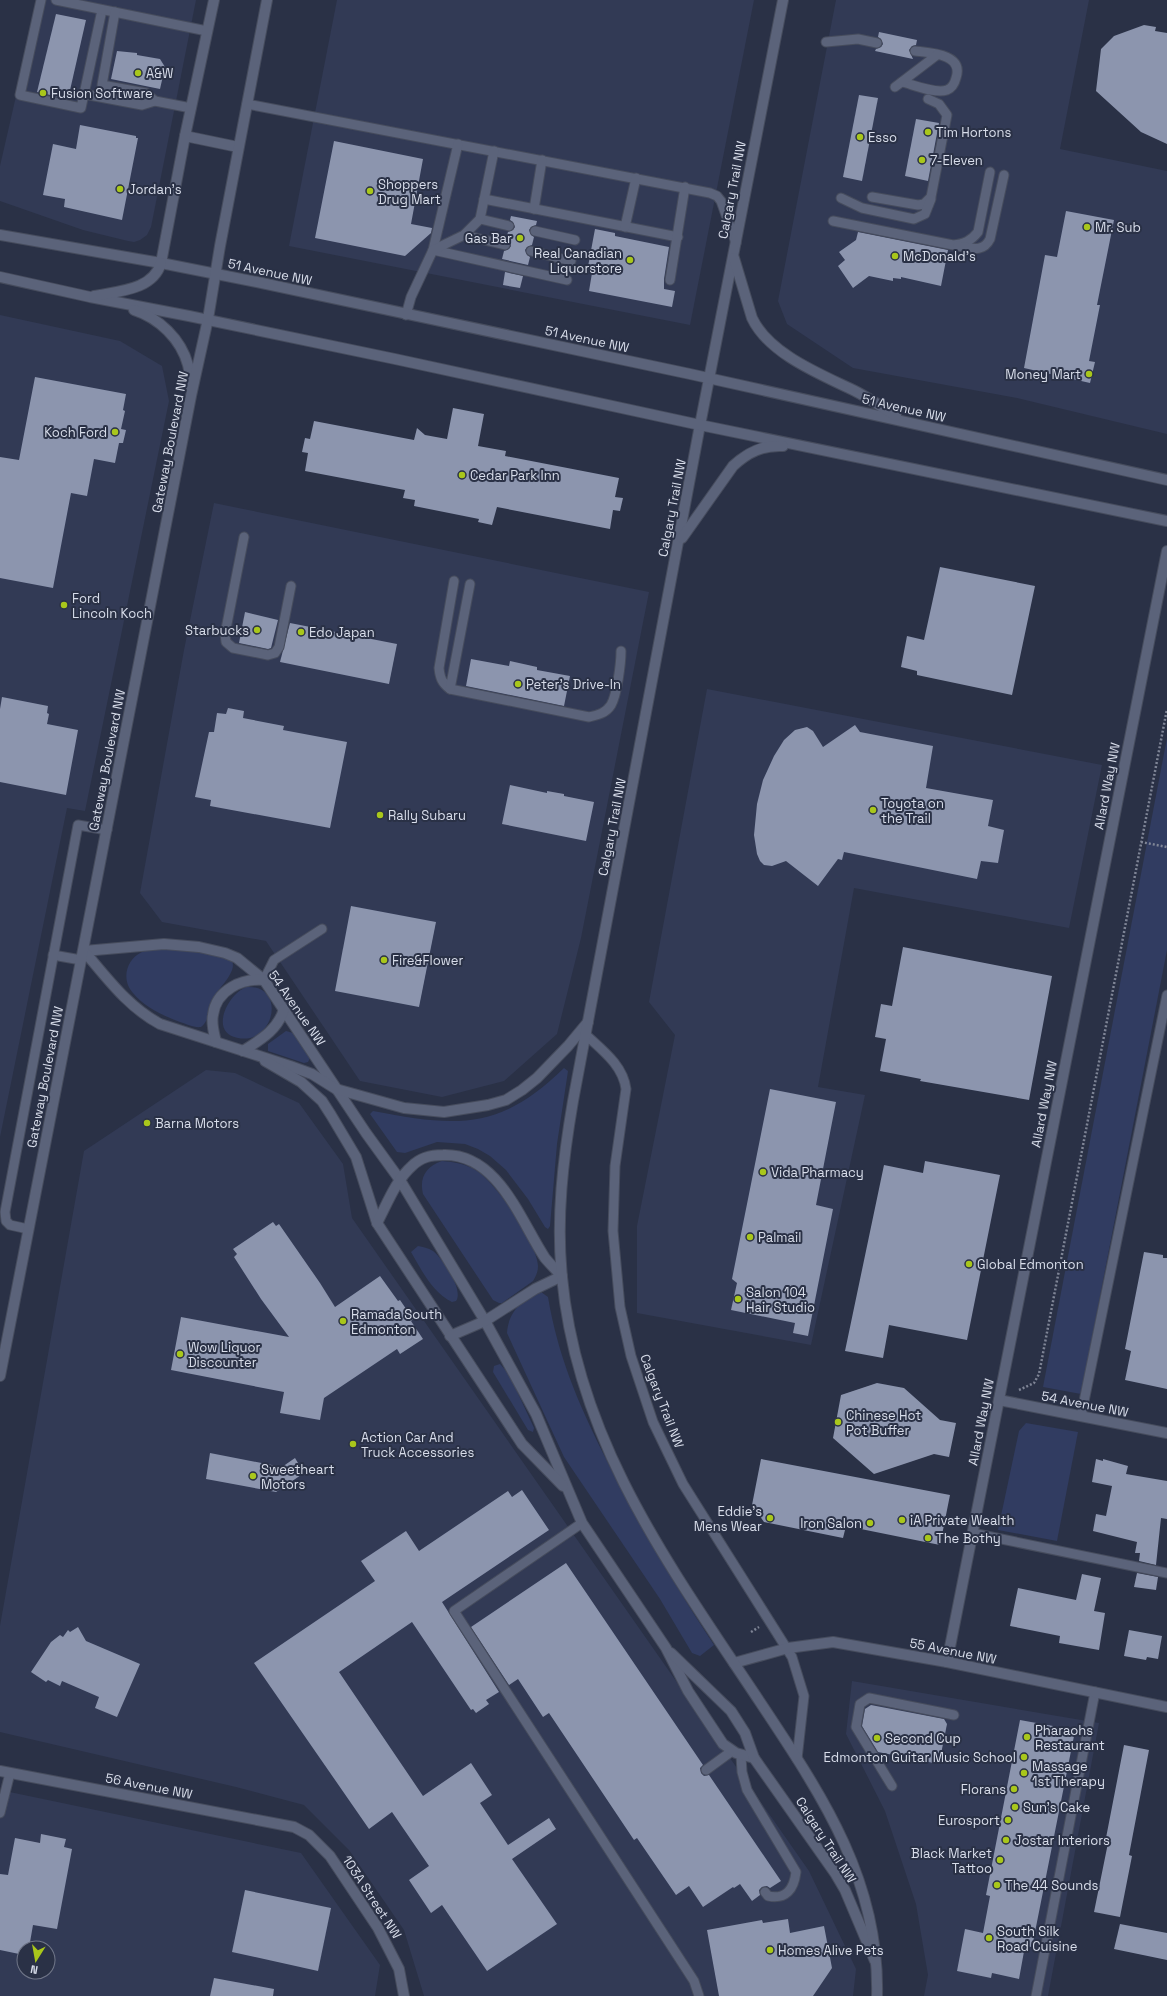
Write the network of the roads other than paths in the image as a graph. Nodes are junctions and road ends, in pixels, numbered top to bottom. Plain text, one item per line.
1 (41, 0) edge
2 (56, 0) edge
3 (214, 0) edge
4 (267, 0) edge
5 (783, 0) edge
6 (102, 10) junction
7 (115, 12) junction
8 (207, 31) junction
9 (826, 42) dead end
10 (877, 43) dead end
11 (915, 50) dead end
12 (937, 54) junction
13 (84, 94) junction
14 (928, 99) dead end
15 (155, 101) junction
16 (247, 104) junction
17 (191, 108) junction
18 (185, 136) junction
19 (458, 144) junction
20 (238, 148) junction
21 (494, 151) junction
22 (542, 160) junction
23 (990, 172) dead end
24 (1004, 175) dead end
25 (636, 178) junction
26 (685, 187) junction
27 (872, 197) dead end
28 (931, 197) junction
29 (841, 198) dead end
30 (484, 199) junction
31 (534, 209) junction
32 (480, 219) junction
33 (833, 221) dead end
34 (509, 226) dead end
35 (625, 227) junction
36 (535, 231) dead end
37 (0, 235) edge
38 (464, 235) junction
39 (678, 237) junction
40 (575, 240) dead end
41 (736, 243) junction
42 (505, 245) dead end
43 (953, 245) junction
44 (433, 250) junction
45 (531, 251) dead end
46 (733, 256) junction
47 (571, 261) dead end
48 (161, 263) junction
49 (215, 273) junction
50 (0, 276) edge
51 (567, 280) dead end
52 (670, 280) dead end
53 (90, 297) junction
54 (406, 315) junction
55 (208, 319) junction
56 (710, 378) junction
57 (191, 396) junction
58 (903, 420) junction
59 (700, 425) junction
60 (816, 448) junction
61 (1167, 480) edge
62 (1167, 521) edge
63 (244, 537) dead end
64 (679, 541) junction
65 (1167, 551) edge
66 (454, 581) dead end
67 (470, 584) dead end
68 (291, 586) dead end
69 (621, 651) dead end
70 (450, 688) junction
71 (107, 830) junction
72 (322, 929) dead end
73 (53, 955) junction
74 (83, 956) junction
75 (264, 980) junction
76 (1167, 995) edge
77 (284, 1009) junction
78 (588, 1022) junction
79 (585, 1034) junction
80 (216, 1042) junction
81 (243, 1051) junction
82 (258, 1056) junction
83 (336, 1089) junction
84 (400, 1180) junction
85 (377, 1223) junction
86 (28, 1229) junction
87 (562, 1276) junction
88 (485, 1321) junction
89 (450, 1336) junction
90 (0, 1376) edge
91 (999, 1400) junction
92 (1080, 1416) junction
93 (1167, 1433) edge
94 (567, 1490) junction
95 (582, 1523) junction
96 (972, 1533) junction
97 (1167, 1573) edge
98 (666, 1648) junction
99 (788, 1648) junction
100 (947, 1662) junction
101 (734, 1663) junction
102 (1095, 1692) junction
103 (1167, 1707) edge
104 (954, 1715) dead end
105 (732, 1751) junction
106 (741, 1756) junction
107 (754, 1758) junction
108 (797, 1759) junction
109 (706, 1770) dead end
110 (5, 1772) edge
111 (892, 1786) dead end
112 (0, 1813) edge
113 (294, 1827) joint
114 (765, 1892) dead end
115 (876, 1965) junction
116 (404, 1996) edge
117 (699, 1996) edge
118 (877, 1996) edge
119 (1036, 1996) edge

1 - 13 lane
2 - 6 lane
3 - 8 main road
4 - 16 main road, Gateway Boulevard NW
5 - 41 main road, Calgary Trail NW
6 - 7 lane
6 - 13 lane
7 - 8 lane
7 - 15 lane
8 - 17 main road
9 - 10 lane
11 - 12 lane
12 - 12 lane
13 - 15 lane
14 - 28 lane
15 - 17 lane
16 - 19 lane
16 - 20 main road, Gateway Boulevard NW
17 - 18 main road
18 - 20 main road
18 - 48 main road
19 - 21 lane
19 - 44 lane
20 - 49 main road, Gateway Boulevard NW
21 - 22 lane
21 - 30 lane
22 - 25 lane
22 - 31 lane
23 - 43 lane
24 - 43 lane
25 - 26 lane
25 - 35 lane
26 - 39 lane
26 - 41 lane
27 - 28 lane
28 - 29 lane
30 - 31 lane
30 - 32 lane
31 - 35 lane
32 - 34 lane
32 - 38 lane
33 - 43 lane
35 - 39 lane
36 - 40 lane
37 - 48 main road, 51 Avenue NW
38 - 42 lane
38 - 44 lane
39 - 52 lane
41 - 46 main road, Calgary Trail NW
44 - 51 lane
44 - 54 lane
45 - 47 lane
46 - 56 main road, Calgary Trail NW
46 - 58 main road
48 - 49 main road, 51 Avenue NW
48 - 53 main road
49 - 54 main road, 51 Avenue NW
49 - 55 main road, Gateway Boulevard NW
50 - 53 main road
53 - 55 main road
53 - 57 main road
54 - 56 main road, 51 Avenue NW
55 - 57 main road, Gateway Boulevard NW
55 - 59 main road
56 - 58 main road, 51 Avenue NW
56 - 59 main road, Calgary Trail NW
57 - 71 main road, Gateway Boulevard NW
58 - 61 main road, 51 Avenue NW
59 - 60 main road
59 - 64 main road, Calgary Trail NW
60 - 62 main road
60 - 64 main road
63 - 68 lane
64 - 78 main road, Calgary Trail NW
65 - 91 main road, Allard Way NW
66 - 70 lane
67 - 70 lane
69 - 70 lane
71 - 73 lane
71 - 74 main road, Gateway Boulevard NW
72 - 75 lane
73 - 74 lane
73 - 86 lane
74 - 75 main road, 54 Avenue NW
74 - 80 main road, Calgary Trail NW
74 - 86 main road, Gateway Boulevard NW
75 - 77 main road, 54 Avenue NW
75 - 80 main road
76 - 92 lane
77 - 81 main road
77 - 83 main road, 54 Avenue NW
78 - 79 main road, Calgary Trail NW
78 - 83 main road, Calgary Trail NW
79 - 87 main road, Calgary Trail NW
79 - 99 lane, Calgary Trail NW
80 - 81 main road, Calgary Trail NW
81 - 82 main road, Calgary Trail NW
82 - 83 main road, Calgary Trail NW
82 - 85 main road, Calgary Trail NW
83 - 84 main road, Calgary Trail NW
84 - 85 main road
84 - 87 main road
84 - 88 main road, Calgary Trail NW
85 - 89 main road, Calgary Trail NW
86 - 90 main road, Gateway Boulevard NW
87 - 88 main road
87 - 101 main road, Calgary Trail NW
88 - 89 main road
88 - 94 main road, Calgary Trail NW
89 - 94 main road, Calgary Trail NW
91 - 92 main road, 54 Avenue NW
91 - 96 main road, Allard Way NW
92 - 93 main road, 54 Avenue NW
94 - 95 main road, Calgary Trail NW
95 - 98 main road, Calgary Trail NW
95 - 117 lane
96 - 97 lane
96 - 100 main road, Allard Way NW
98 - 105 main road, Calgary Trail NW
98 - 107 main road, Calgary Trail NW
99 - 100 main road, 55 Avenue NW
99 - 101 main road, 55 Avenue NW
99 - 108 lane, Calgary Trail NW
100 - 102 main road, 55 Avenue NW
101 - 108 main road, Calgary Trail NW
102 - 103 main road, 55 Avenue NW
102 - 119 lane
104 - 111 lane
105 - 106 main road, Calgary Trail NW
105 - 109 lane
106 - 107 main road, Calgary Trail NW
106 - 114 lane
107 - 115 main road, Calgary Trail NW
108 - 115 main road, Calgary Trail NW
110 - 112 lane
110 - 113 main road, 56 Avenue NW
113 - 116 main road, 103A Street NW
115 - 118 main road, Calgary Trail NW

